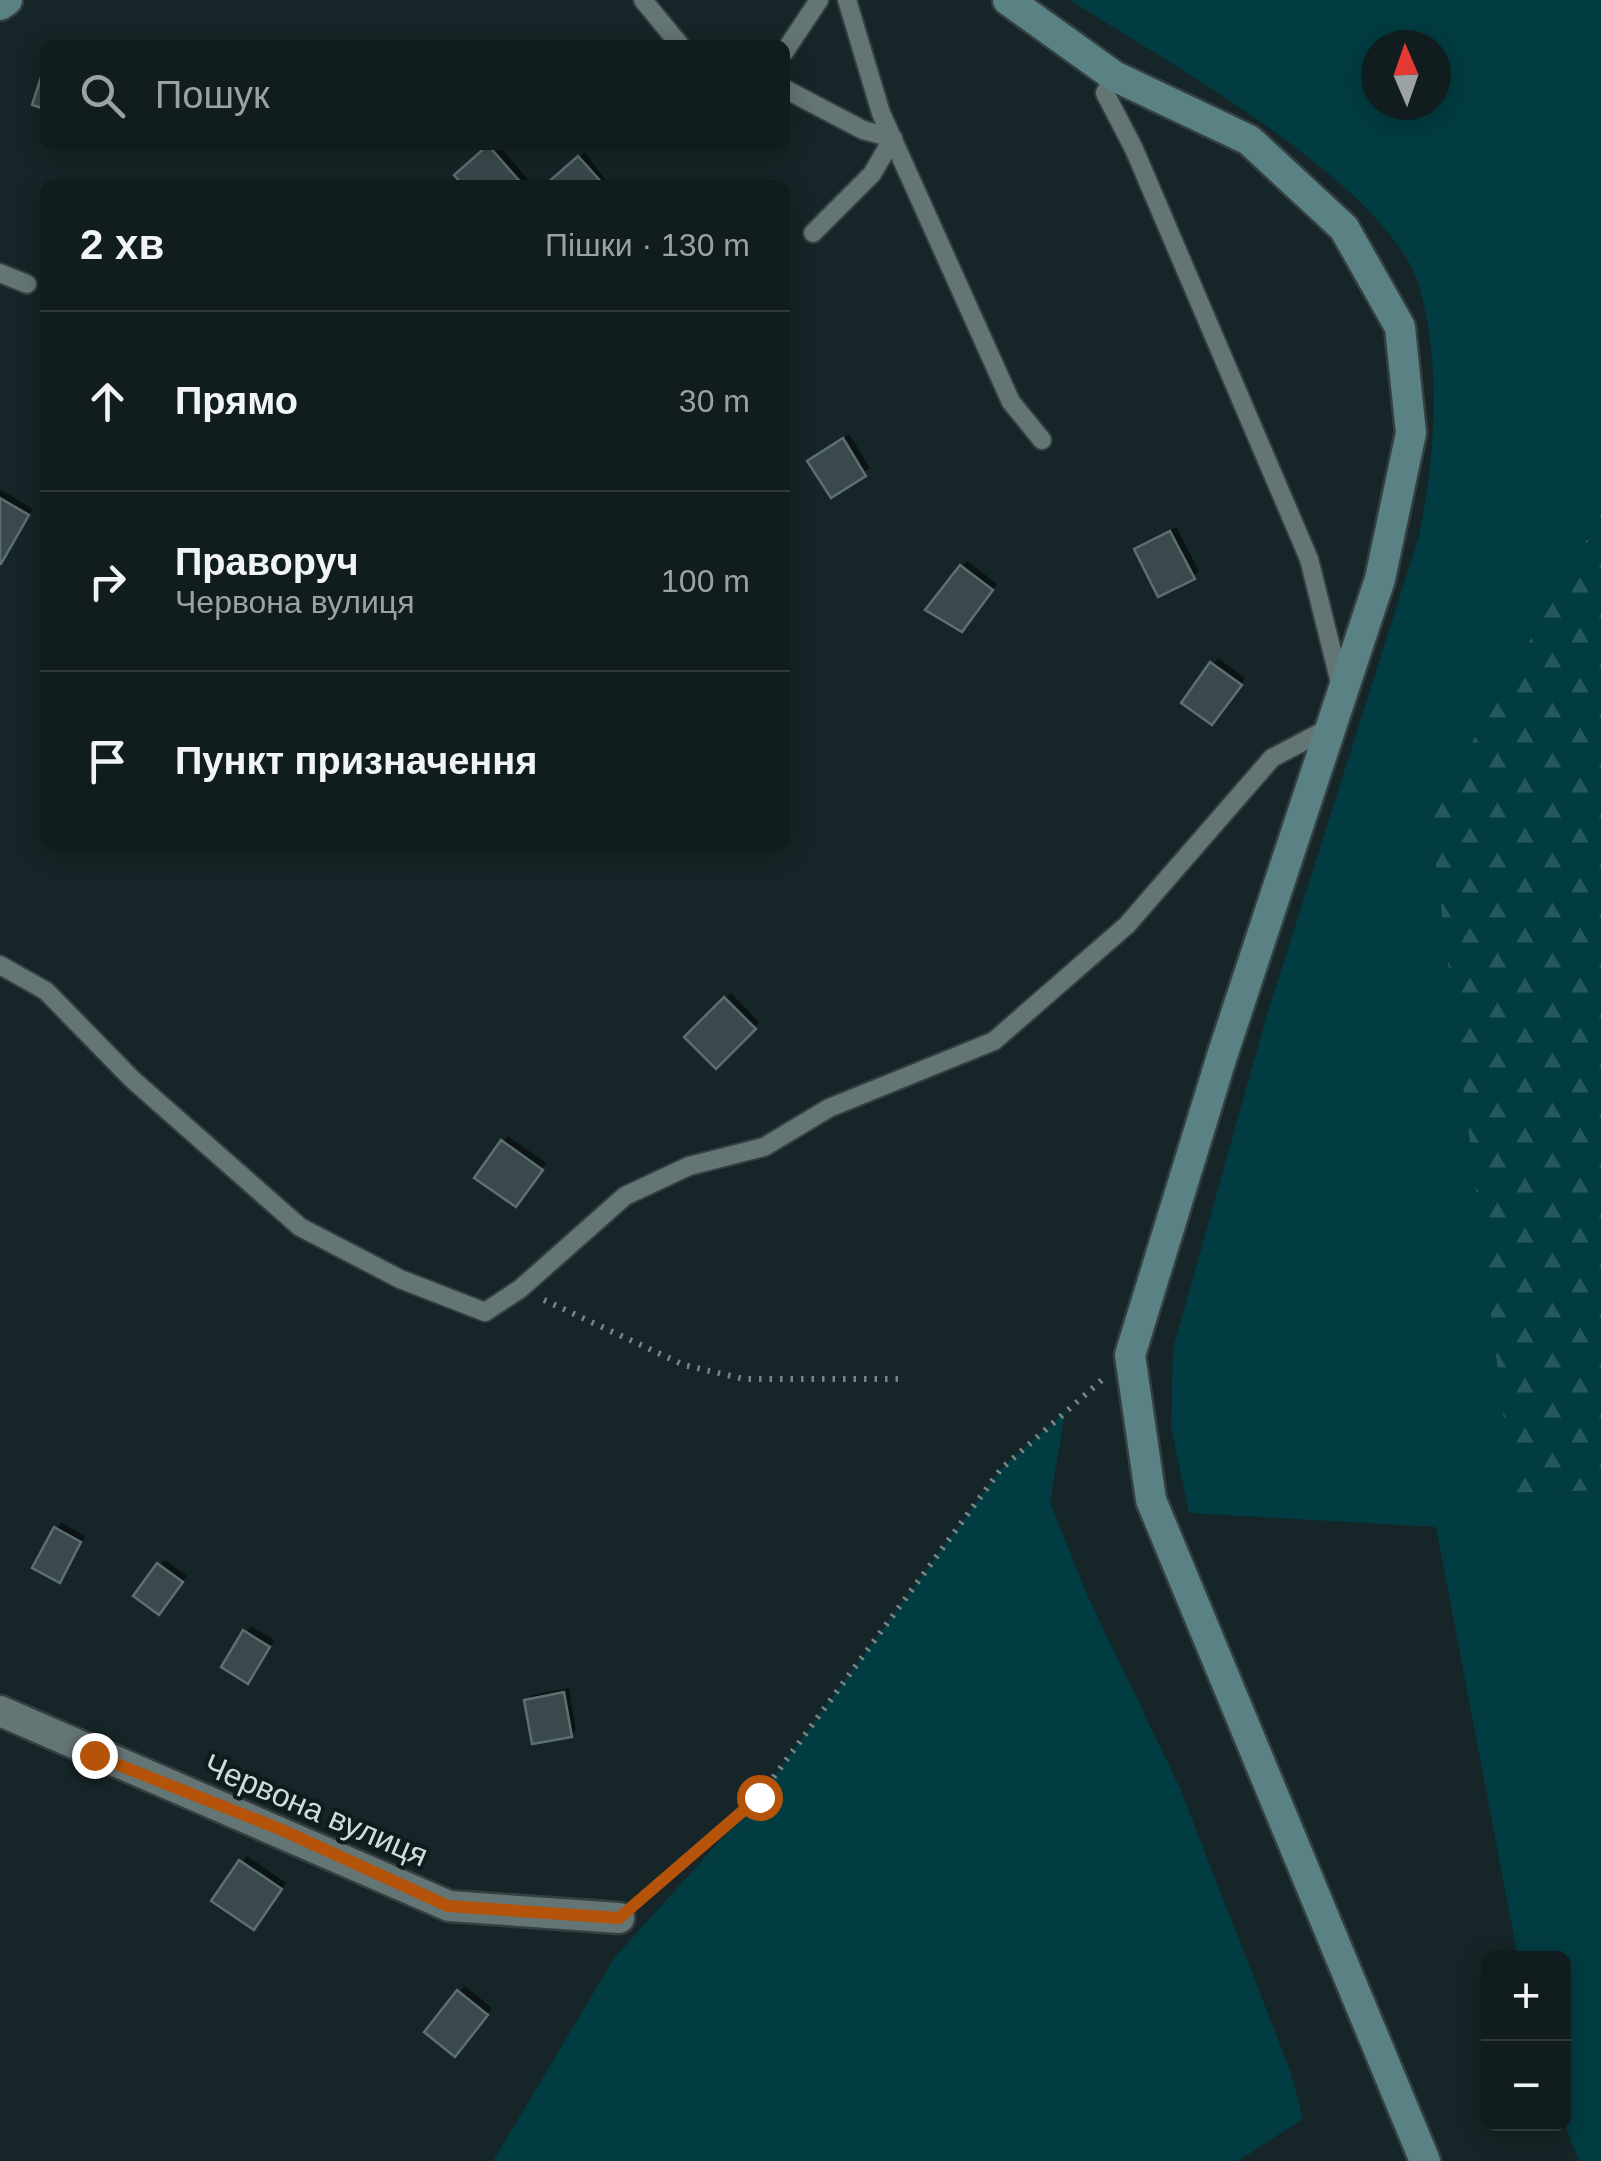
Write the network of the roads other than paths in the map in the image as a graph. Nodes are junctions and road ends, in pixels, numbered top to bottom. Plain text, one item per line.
1 (7, 0) edge
2 (642, 0) edge
3 (819, 0) edge
4 (847, 0) edge
5 (1008, 0) edge
6 (0, 5) edge
7 (676, 40) edge
8 (790, 44) edge
9 (1114, 76) junction
10 (790, 92) edge
11 (892, 138) junction
12 (813, 232) dead end
13 (0, 274) edge
14 (27, 284) dead end
15 (1042, 440) dead end
16 (1342, 690) junction
17 (1329, 728) junction
18 (0, 965) edge
19 (0, 1711) edge
20 (619, 1918) road end
21 (1426, 2161) edge

1 - 6 street
2 - 7 lane
3 - 8 lane
4 - 11 lane
5 - 9 street
9 - 16 lane
9 - 16 street
10 - 11 lane
11 - 12 lane
11 - 15 lane
13 - 14 lane
16 - 17 street
17 - 18 lane
17 - 21 street
19 - 20 street, Червона вулиця

